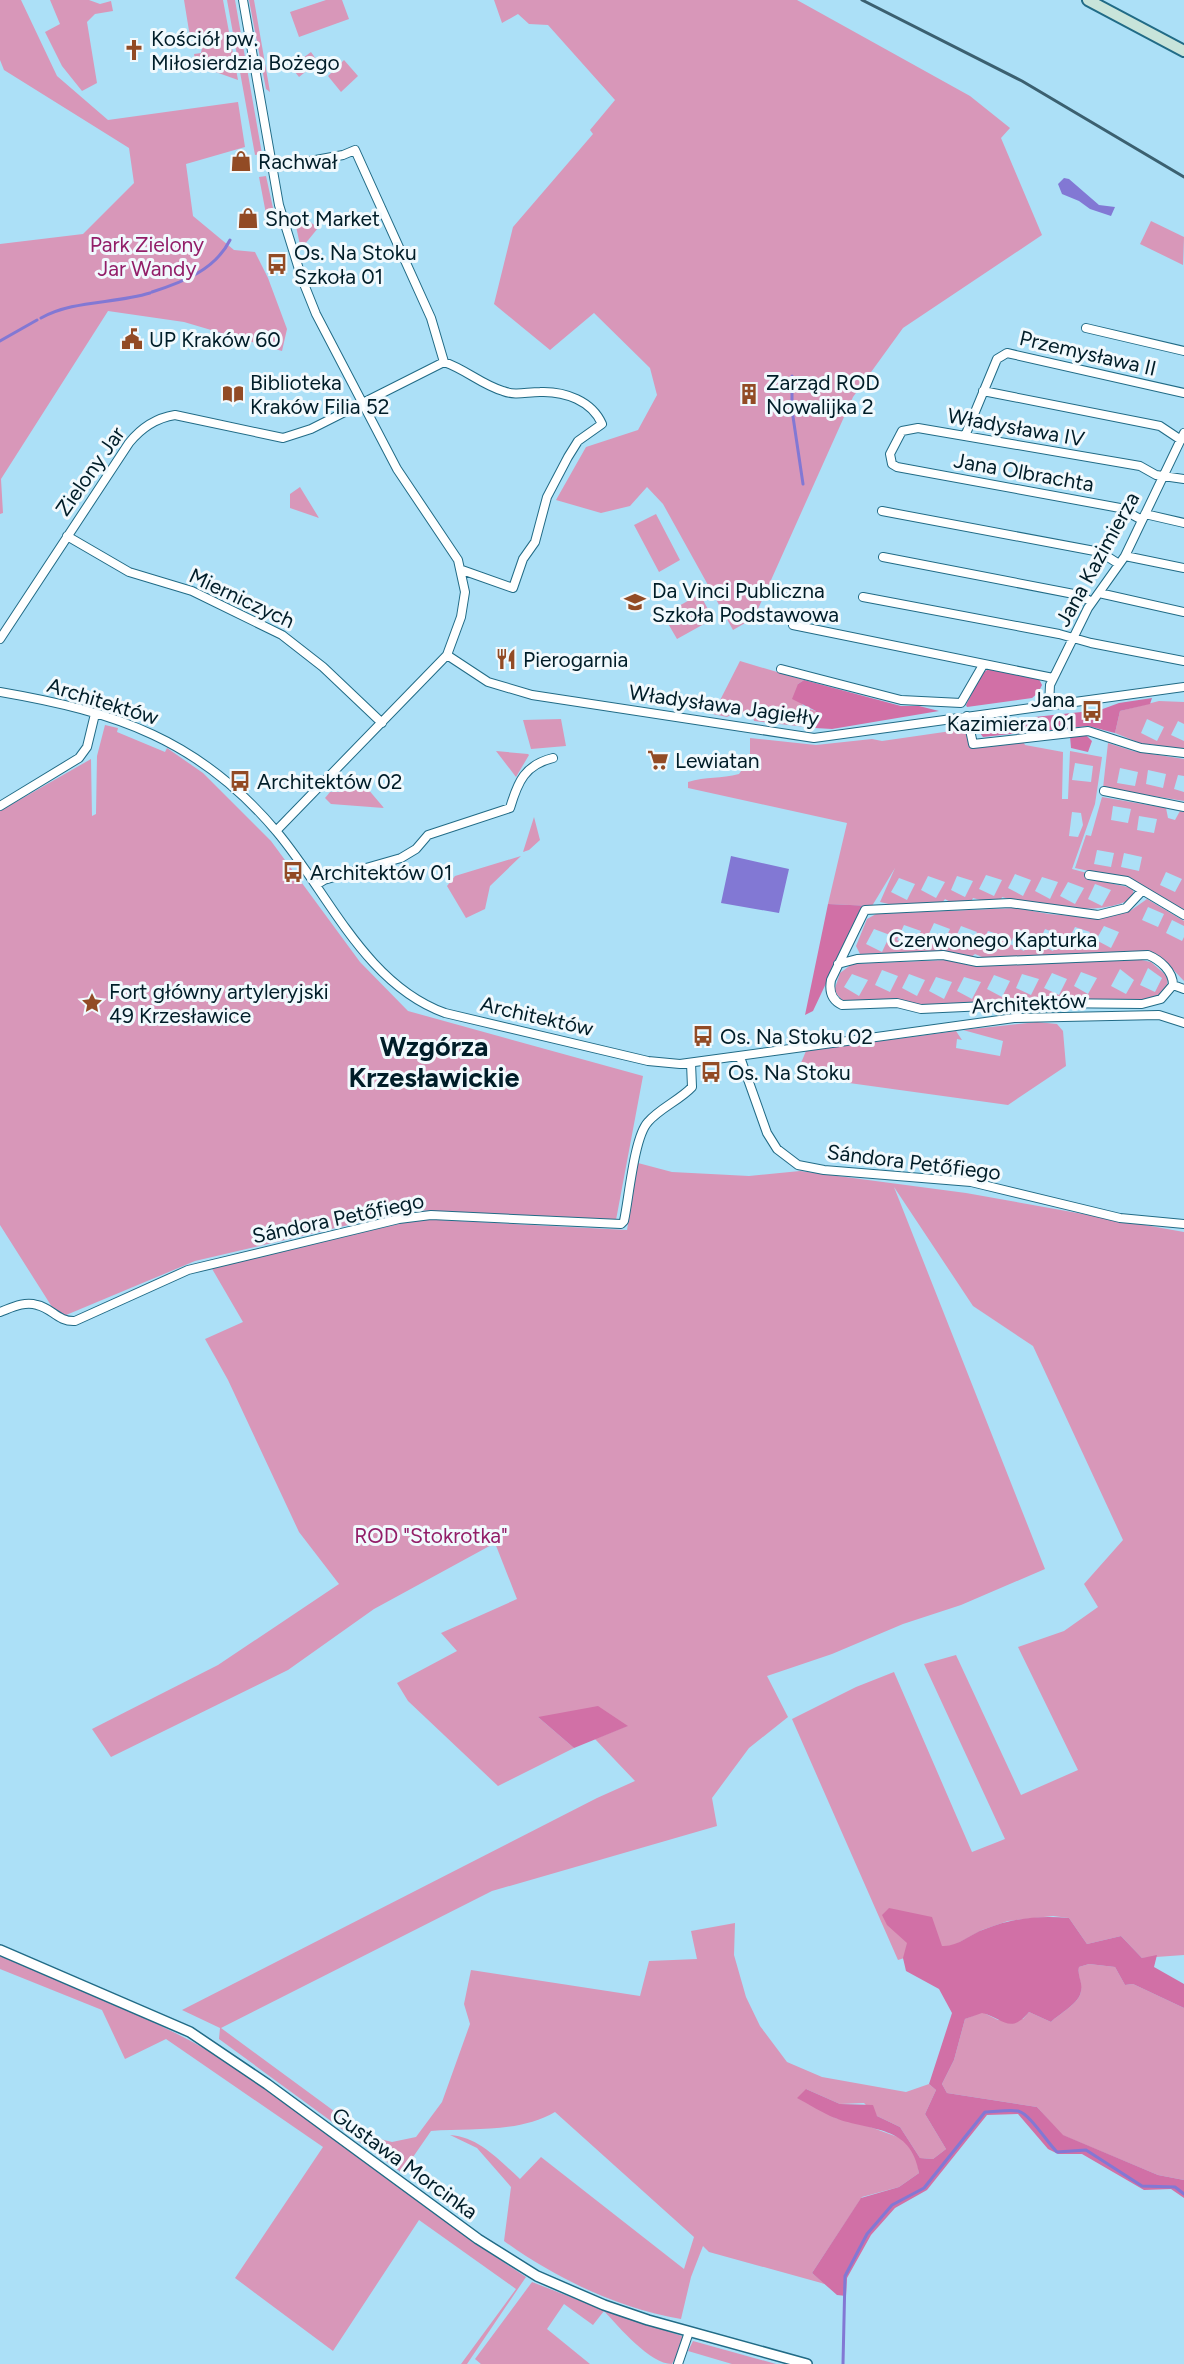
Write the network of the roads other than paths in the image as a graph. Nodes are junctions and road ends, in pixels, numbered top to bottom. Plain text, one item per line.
1 (243, 0) edge
2 (1088, 0) edge
3 (1184, 51) edge
4 (272, 168) junction
5 (1086, 328) dead end
6 (1184, 351) edge
7 (444, 362) junction
8 (983, 391) junction
9 (1184, 393) edge
10 (362, 404) junction
11 (964, 436) junction
12 (1182, 436) edge
13 (897, 467) joint
14 (1163, 475) junction
15 (1184, 478) edge
16 (882, 511) dead end
17 (1143, 517) junction
18 (1184, 523) edge
19 (67, 536) junction
20 (1125, 556) junction
21 (883, 558) dead end
22 (1119, 564) junction
23 (1184, 568) edge
24 (462, 570) junction
25 (1099, 593) junction
26 (863, 597) dead end
27 (1092, 602) junction
28 (1184, 612) edge
29 (793, 625) dead end
30 (1073, 638) junction
31 (0, 639) edge
32 (447, 655) junction
33 (1184, 662) edge
34 (983, 665) junction
35 (781, 669) dead end
36 (1053, 678) junction
37 (1184, 687) edge
38 (0, 692) edge
39 (1049, 705) junction
40 (95, 714) junction
41 (967, 717) junction
42 (382, 723) junction
43 (1184, 753) edge
44 (553, 758) dead end
45 (1104, 791) dead end
46 (0, 806) edge
47 (1184, 807) edge
48 (276, 831) junction
49 (1089, 875) dead end
50 (316, 885) junction
51 (1141, 891) junction
52 (1184, 915) edge
53 (849, 943) junction
54 (857, 959) junction
55 (838, 964) junction
56 (1173, 985) junction
57 (1184, 989) edge
58 (1184, 1023) edge
59 (740, 1057) junction
60 (692, 1063) junction
61 (1184, 1224) edge
62 (0, 1312) edge
63 (0, 1950) edge
64 (689, 2332) junction
65 (678, 2364) edge
66 (807, 2364) edge

1 - 4 street
2 - 3 main road
4 - 7 street
4 - 10 street
5 - 6 street
7 - 10 street, Zielony Jar
7 - 24 street
8 - 9 street, Przemysława II
8 - 11 street, Przemysława II
8 - 12 street
10 - 19 street, Zielony Jar
10 - 24 street
11 - 13 street, Władysława IV
11 - 14 street, Władysława IV
12 - 14 street, Jana Kazimierza
13 - 17 street, Jana Olbrachta
14 - 15 street, Władysława IV
14 - 17 street, Jana Kazimierza
16 - 22 street
17 - 18 street, Jana Olbrachta
17 - 20 street, Jana Kazimierza
19 - 31 street, Zielony Jar
19 - 42 street, Mierniczych
20 - 22 street, Jana Kazimierza
20 - 23 street
21 - 27 street
22 - 25 street, Jana Kazimierza
24 - 32 street
25 - 27 street, Jana Kazimierza
25 - 28 street
26 - 30 street
27 - 30 street, Jana Kazimierza
29 - 34 street
30 - 33 street
30 - 36 street, Jana Kazimierza
32 - 41 street, Władysława Jagiełły
32 - 42 street
34 - 35 street
34 - 36 street
36 - 39 street, Jana Kazimierza
37 - 39 street, Władysława Jagiełły
38 - 40 street, Architektów
39 - 41 street, Władysława Jagiełły
40 - 46 street
40 - 48 street, Architektów
41 - 43 street
42 - 48 street
44 - 50 street
45 - 47 street
48 - 50 street, Architektów
49 - 51 street
50 - 60 street, Architektów
51 - 52 street
51 - 53 street
53 - 54 street
53 - 55 street
54 - 55 street, Czerwonego Kapturka
54 - 56 street, Czerwonego Kapturka
55 - 56 street
56 - 57 street
58 - 59 street, Architektów
59 - 60 street, Architektów
59 - 61 street, Sándora Petőfiego
60 - 62 street, Sándora Petőfiego
63 - 64 street, Gustawa Morcinka
64 - 65 street
64 - 66 street, Gustawa Morcinka

